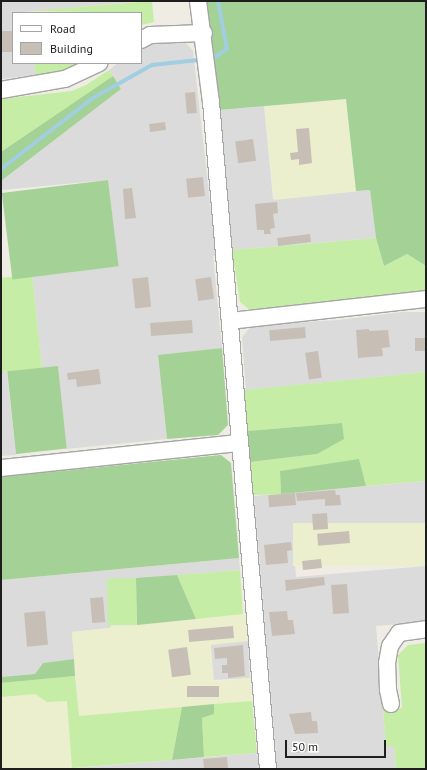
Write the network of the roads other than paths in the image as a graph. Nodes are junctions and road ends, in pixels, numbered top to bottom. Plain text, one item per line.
1 (198, 1) edge
2 (204, 33) junction
3 (142, 39) edge
4 (97, 64) edge
5 (1, 90) edge
6 (426, 299) edge
7 (230, 321) junction
8 (240, 443) junction
9 (1, 468) edge
10 (426, 629) edge
11 (391, 704) dead end
12 (268, 769) edge

1 - 2 street
2 - 3 street
2 - 7 street
4 - 5 street
6 - 7 street
7 - 8 street
8 - 9 street
8 - 12 street
10 - 11 street

